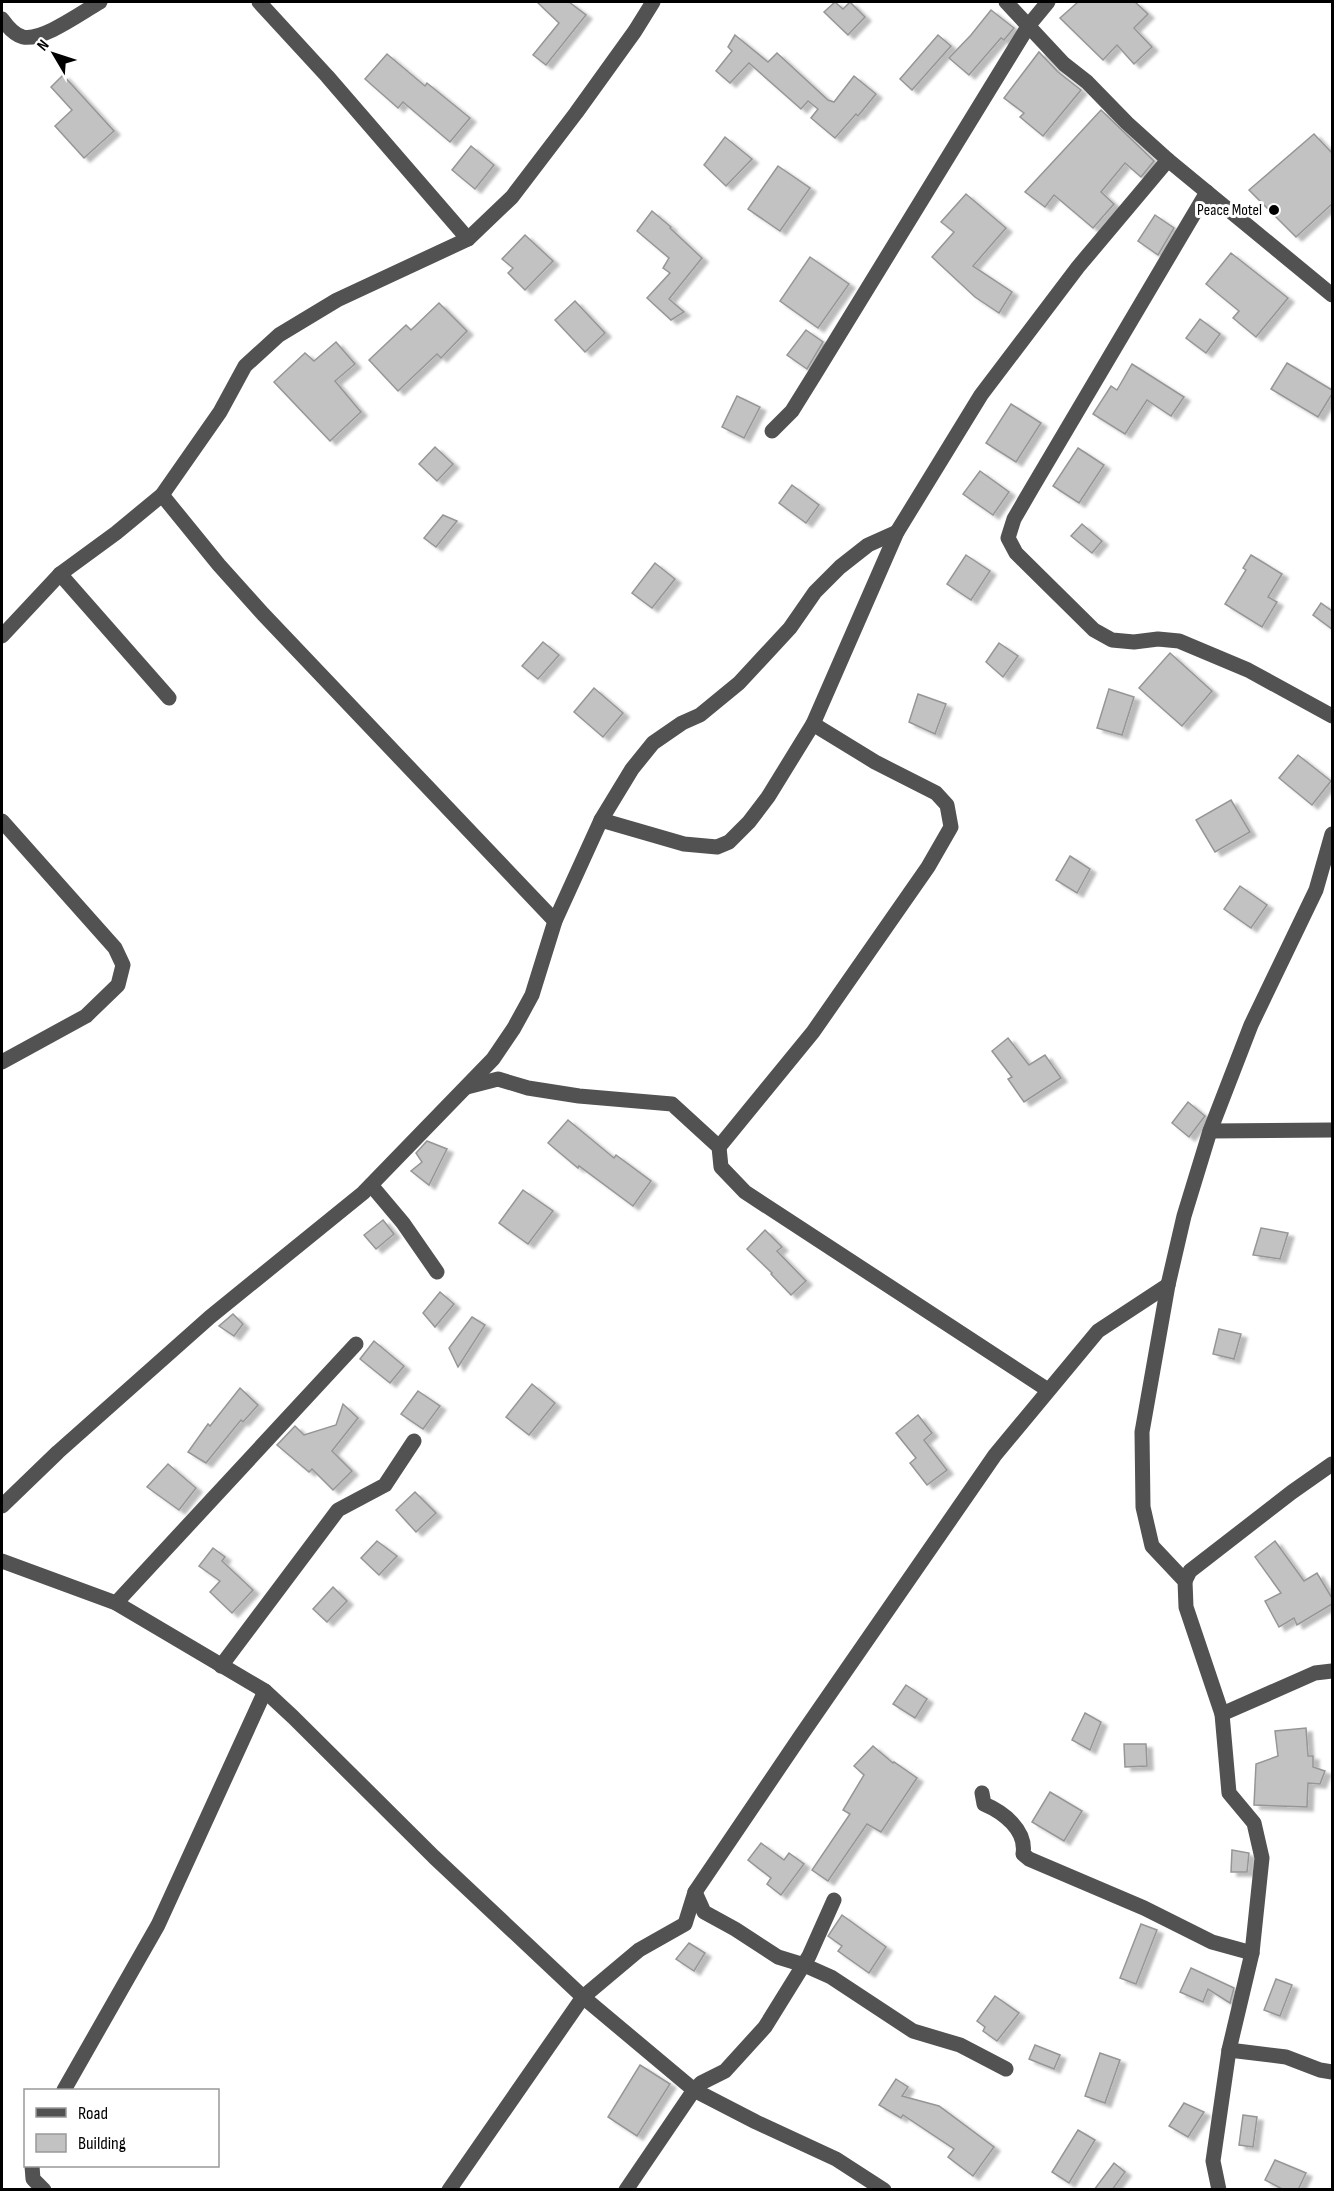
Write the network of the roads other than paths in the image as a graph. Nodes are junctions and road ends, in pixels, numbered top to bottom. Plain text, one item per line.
1 (100, 2) edge
2 (259, 2) edge
3 (653, 2) edge
4 (1006, 2) edge
5 (1048, 2) edge
6 (2, 19) edge
7 (1029, 26) junction
8 (1168, 160) junction
9 (1207, 192) junction
10 (468, 239) junction
11 (1332, 295) edge
12 (772, 431) dead end
13 (162, 495) junction
14 (897, 532) junction
15 (60, 574) junction
16 (2, 636) edge
17 (169, 698) dead end
18 (1332, 716) edge
19 (813, 724) junction
20 (602, 819) junction
21 (2, 822) edge
22 (1332, 834) edge
23 (555, 921) junction
24 (2, 1062) edge
25 (467, 1087) junction
26 (1332, 1130) edge
27 (1210, 1131) junction
28 (718, 1147) junction
29 (371, 1185) junction
30 (437, 1272) dead end
31 (1168, 1285) junction
32 (356, 1344) dead end
33 (1048, 1390) junction
34 (414, 1442) dead end
35 (1332, 1464) edge
36 (2, 1506) edge
37 (2, 1561) edge
38 (1185, 1581) junction
39 (116, 1603) junction
40 (221, 1666) junction
41 (1332, 1671) edge
42 (265, 1691) junction
43 (1222, 1714) junction
44 (982, 1793) dead end
45 (695, 1892) junction
46 (834, 1900) dead end
47 (1252, 1953) junction
48 (804, 1965) junction
49 (583, 1997) junction
50 (1228, 2050) junction
51 (1006, 2069) dead end
52 (1332, 2072) edge
53 (65, 2089) edge
54 (694, 2090) junction
55 (32, 2167) edge
56 (44, 2190) edge
57 (449, 2190) edge
58 (626, 2190) edge
59 (884, 2190) edge
60 (1219, 2190) edge

1 - 6 street
2 - 10 street
3 - 10 street
4 - 7 street
5 - 7 street
7 - 8 street
7 - 12 street
8 - 9 street
8 - 14 street
9 - 11 street
9 - 18 street
10 - 13 street
13 - 15 street
13 - 23 street
14 - 19 street
14 - 20 street
15 - 16 street
15 - 17 street
19 - 20 street
19 - 28 street
20 - 23 street
21 - 24 street
22 - 27 street
23 - 25 street
25 - 28 street
25 - 29 street
26 - 27 street
27 - 31 street
28 - 33 street
29 - 30 street
29 - 36 street
31 - 33 street
31 - 38 street
32 - 39 street
33 - 45 street
34 - 40 street
35 - 38 street
37 - 39 street
38 - 43 street
39 - 40 street
40 - 42 street
41 - 43 street
42 - 49 street
42 - 53 street
43 - 47 street
44 - 47 street
45 - 48 street
45 - 49 street
46 - 48 street
47 - 50 street
48 - 51 street
48 - 54 street
49 - 54 street
49 - 57 street
50 - 52 street
50 - 60 street
54 - 58 street
54 - 59 street
55 - 56 street

